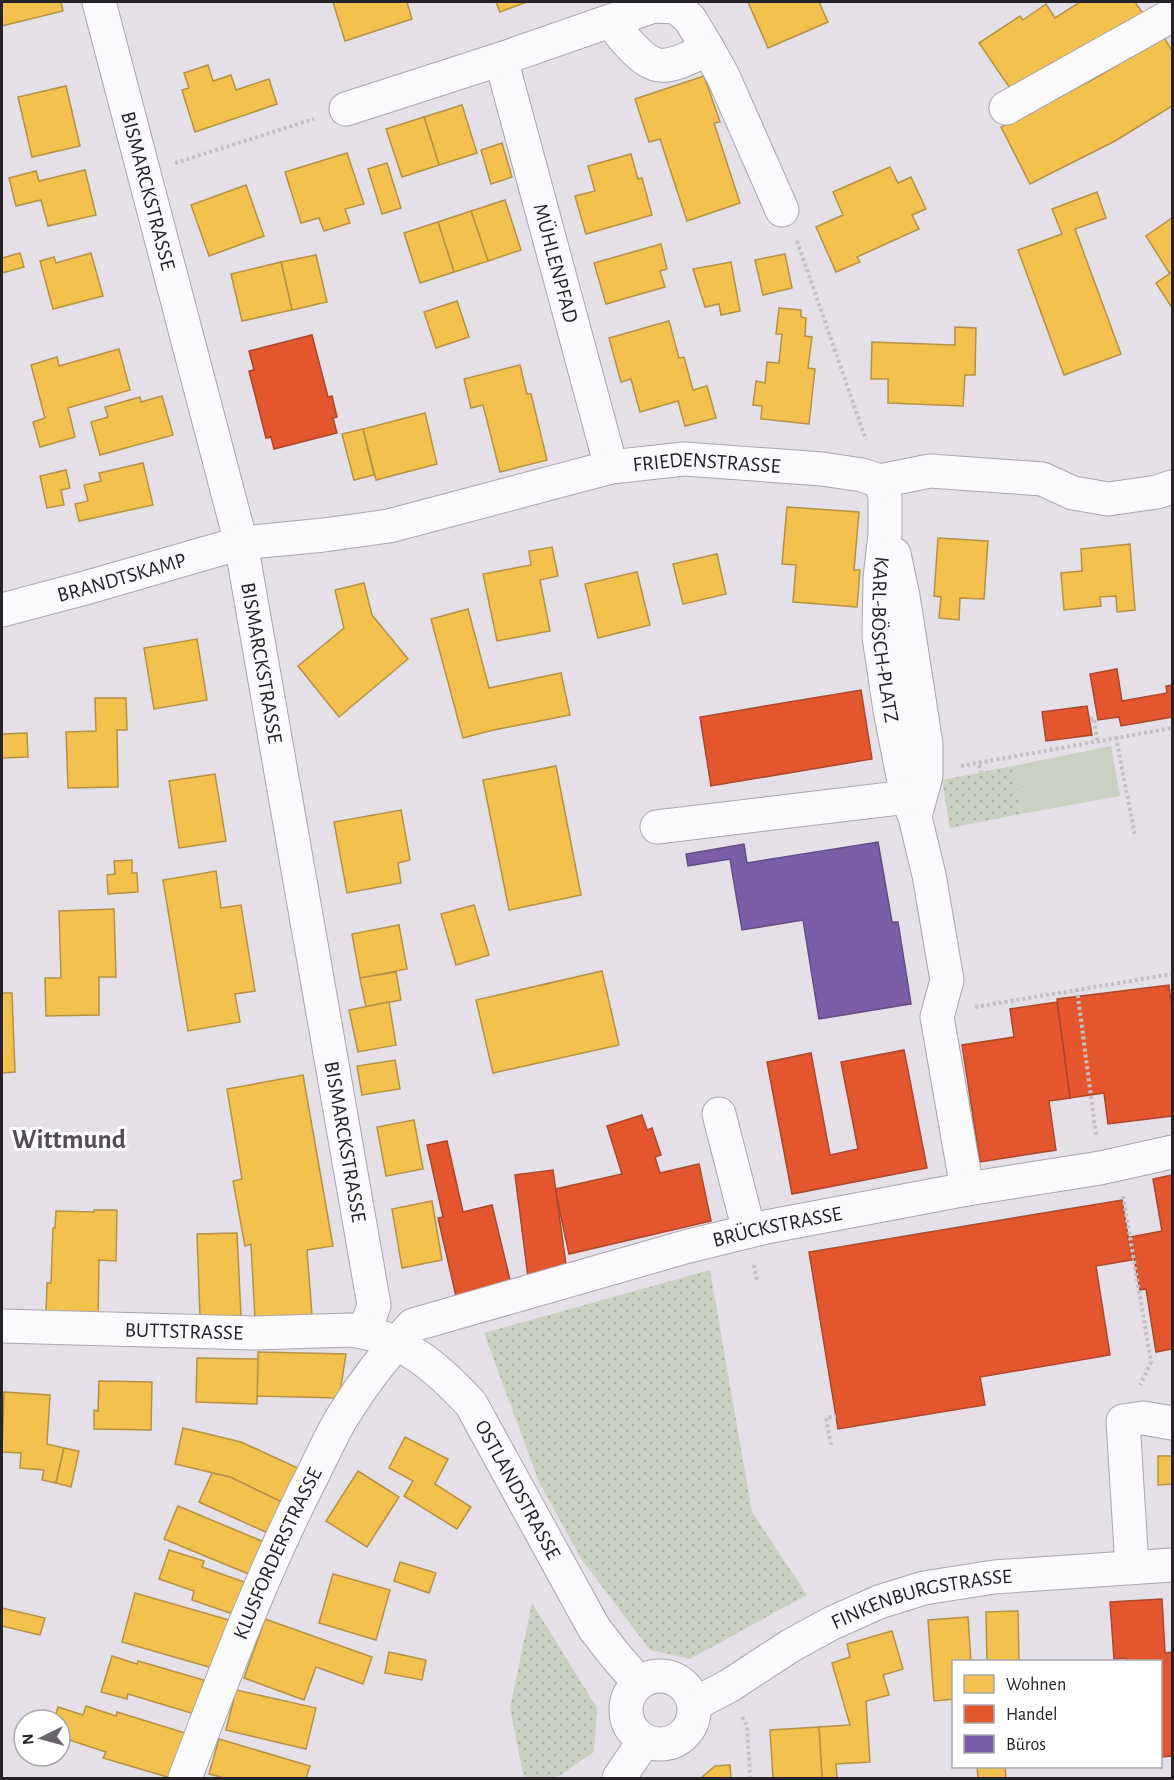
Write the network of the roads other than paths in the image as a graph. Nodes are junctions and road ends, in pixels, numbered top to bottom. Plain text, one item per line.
1 (99, 2) edge
2 (677, 4) edge
3 (1164, 15) edge
4 (610, 21) junction
5 (708, 49) junction
6 (501, 59) junction
7 (1006, 108) dead end
8 (346, 109) road end
9 (782, 210) road end
10 (611, 467) junction
11 (880, 481) junction
12 (1173, 487) edge
13 (241, 543) junction
14 (2, 610) edge
15 (916, 795) junction
16 (657, 827) dead end
17 (718, 1114) dead end
18 (1173, 1152) edge
19 (968, 1189) junction
20 (748, 1231) junction
21 (2, 1326) edge
22 (365, 1332) junction
23 (396, 1343) junction
24 (1173, 1423) edge
25 (1173, 1565) edge
26 (1132, 1567) junction
27 (639, 1683) junction
28 (694, 1704) junction
29 (644, 1741) junction
30 (186, 1779) edge
31 (619, 1779) edge

1 - 13 street, BISMARCKSTRASSE
2 - 4 street
2 - 5 street
3 - 7 street
4 - 5 street
4 - 6 street
5 - 9 street
6 - 8 street
6 - 10 street, MÜHLENPFAD
10 - 11 street, FRIEDENSTRASSE
10 - 13 street, FRIEDENSTRASSE
11 - 12 street, FRIEDENSTRASSE
11 - 15 street, KARL-BÖSCH-PLATZ
13 - 14 street, BRANDTSKAMP
13 - 22 street, BISMARCKSTRASSE
15 - 16 street
15 - 19 street, KARL-BÖSCH-PLATZ
17 - 20 street
18 - 19 street, BRÜCKSTRASSE
19 - 20 street, BRÜCKSTRASSE
20 - 23 street, BRÜCKSTRASSE
21 - 22 street, BUTTSTRASSE
22 - 23 street, OSTLANDSTRASSE
23 - 27 street, OSTLANDSTRASSE
23 - 30 street, KLUSFORDERSTRASSE
24 - 26 street
25 - 26 street, FINKENBURGSTRASSE
26 - 28 street, FINKENBURGSTRASSE
27 - 28 street
27 - 29 street
28 - 29 street
29 - 31 street

